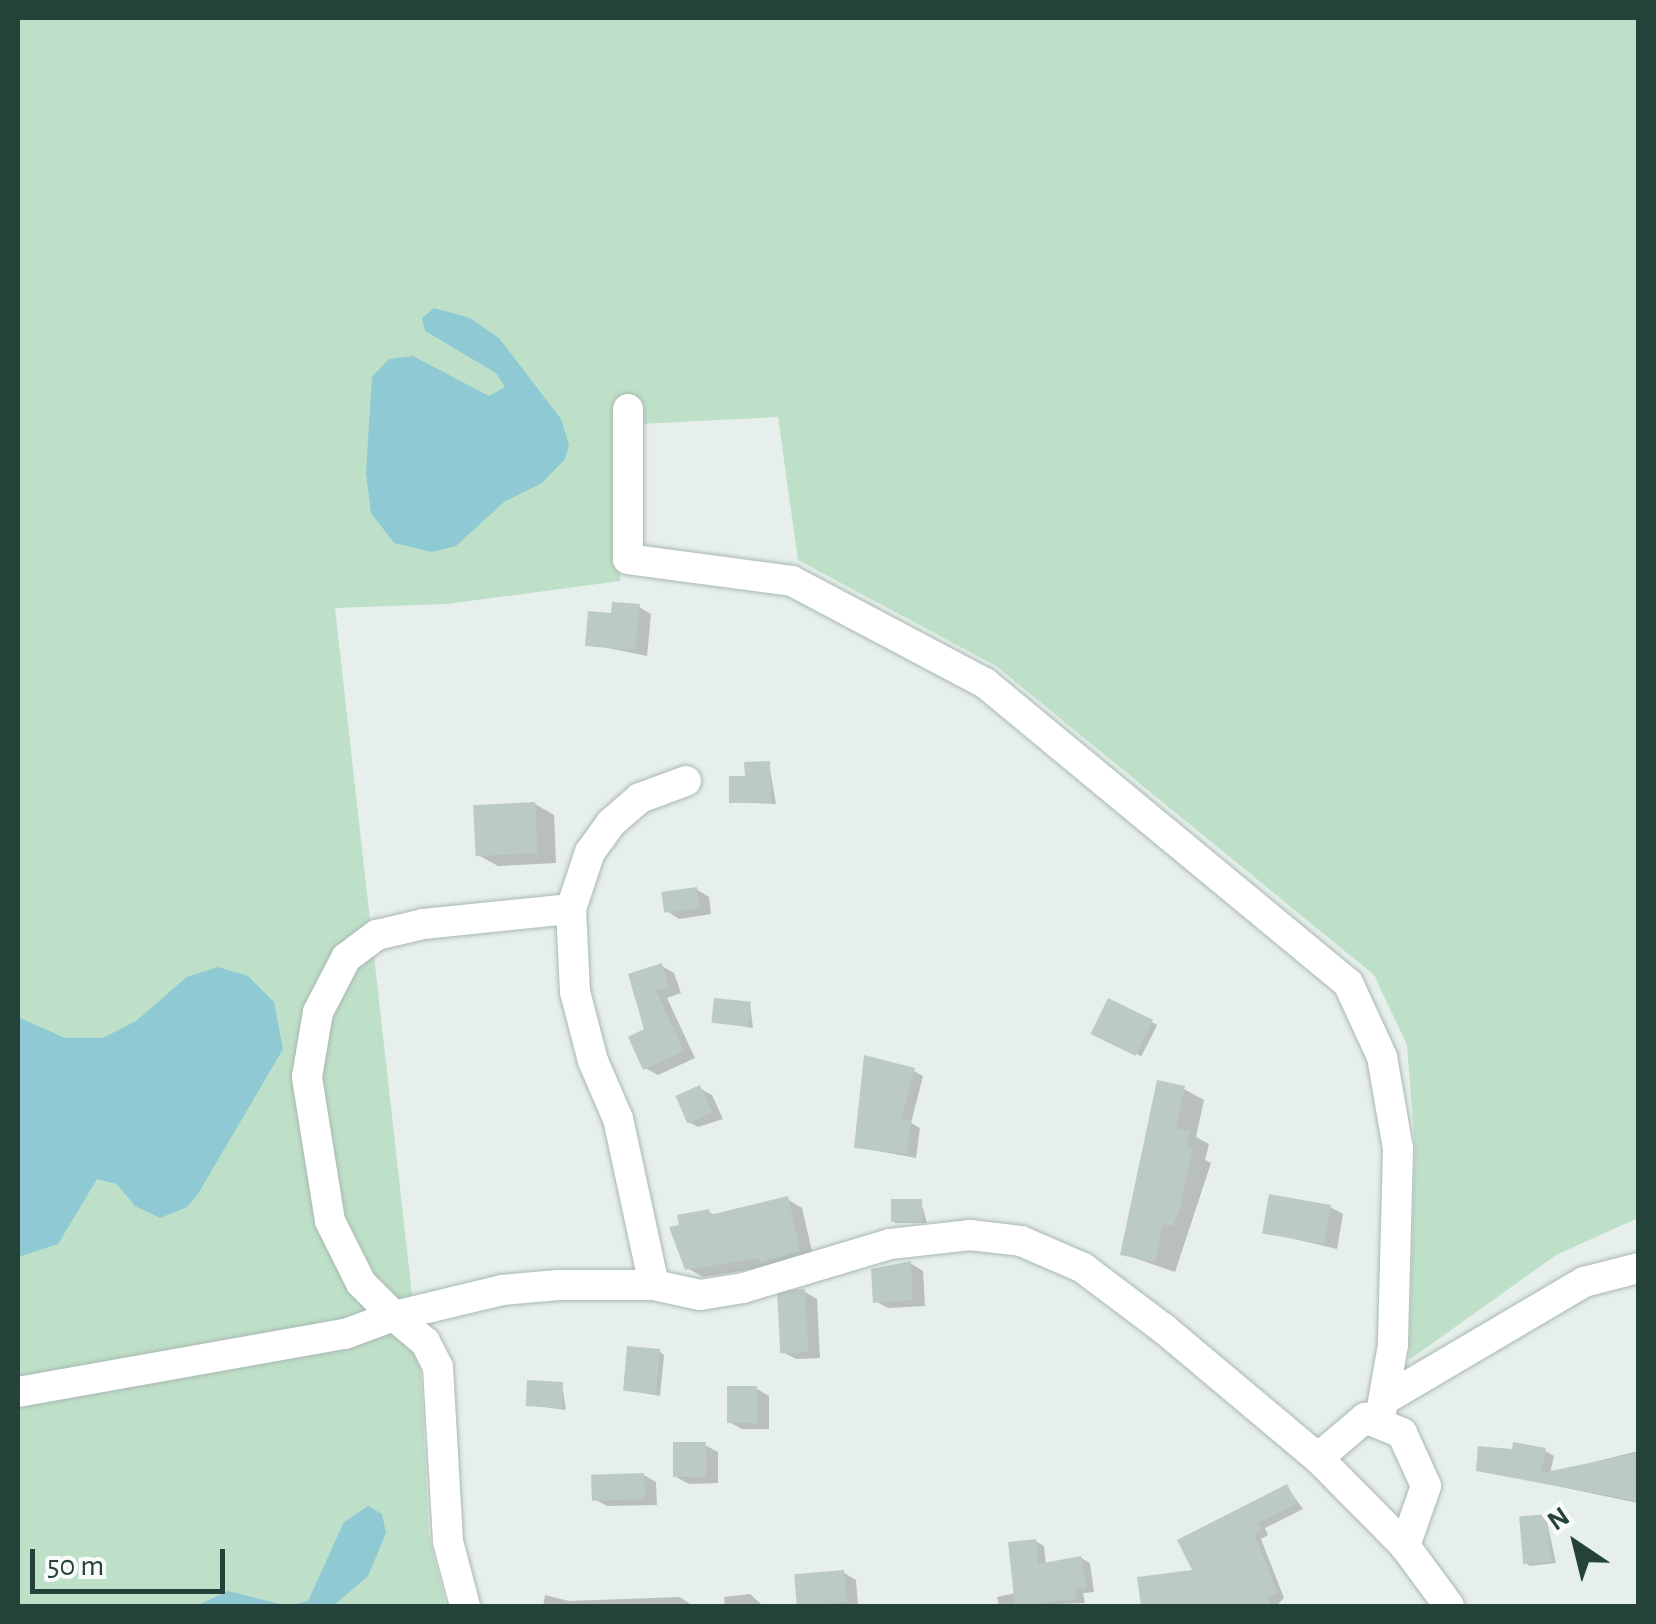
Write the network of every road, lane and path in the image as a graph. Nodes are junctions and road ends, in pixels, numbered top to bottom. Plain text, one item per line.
1 (628, 409) dead end
2 (686, 781) dead end
3 (571, 909) junction
4 (1638, 1268) edge
5 (654, 1285) junction
6 (394, 1316) junction
7 (18, 1392) edge
8 (1383, 1409) junction
9 (1318, 1458) junction
10 (1404, 1546) junction
11 (465, 1606) edge
12 (1449, 1606) edge

1 - 8 street
2 - 3 street
3 - 5 street
3 - 6 street
4 - 8 street
5 - 6 street
5 - 9 street
6 - 7 street
6 - 11 street
8 - 9 street
8 - 10 street
9 - 10 street
10 - 12 street

